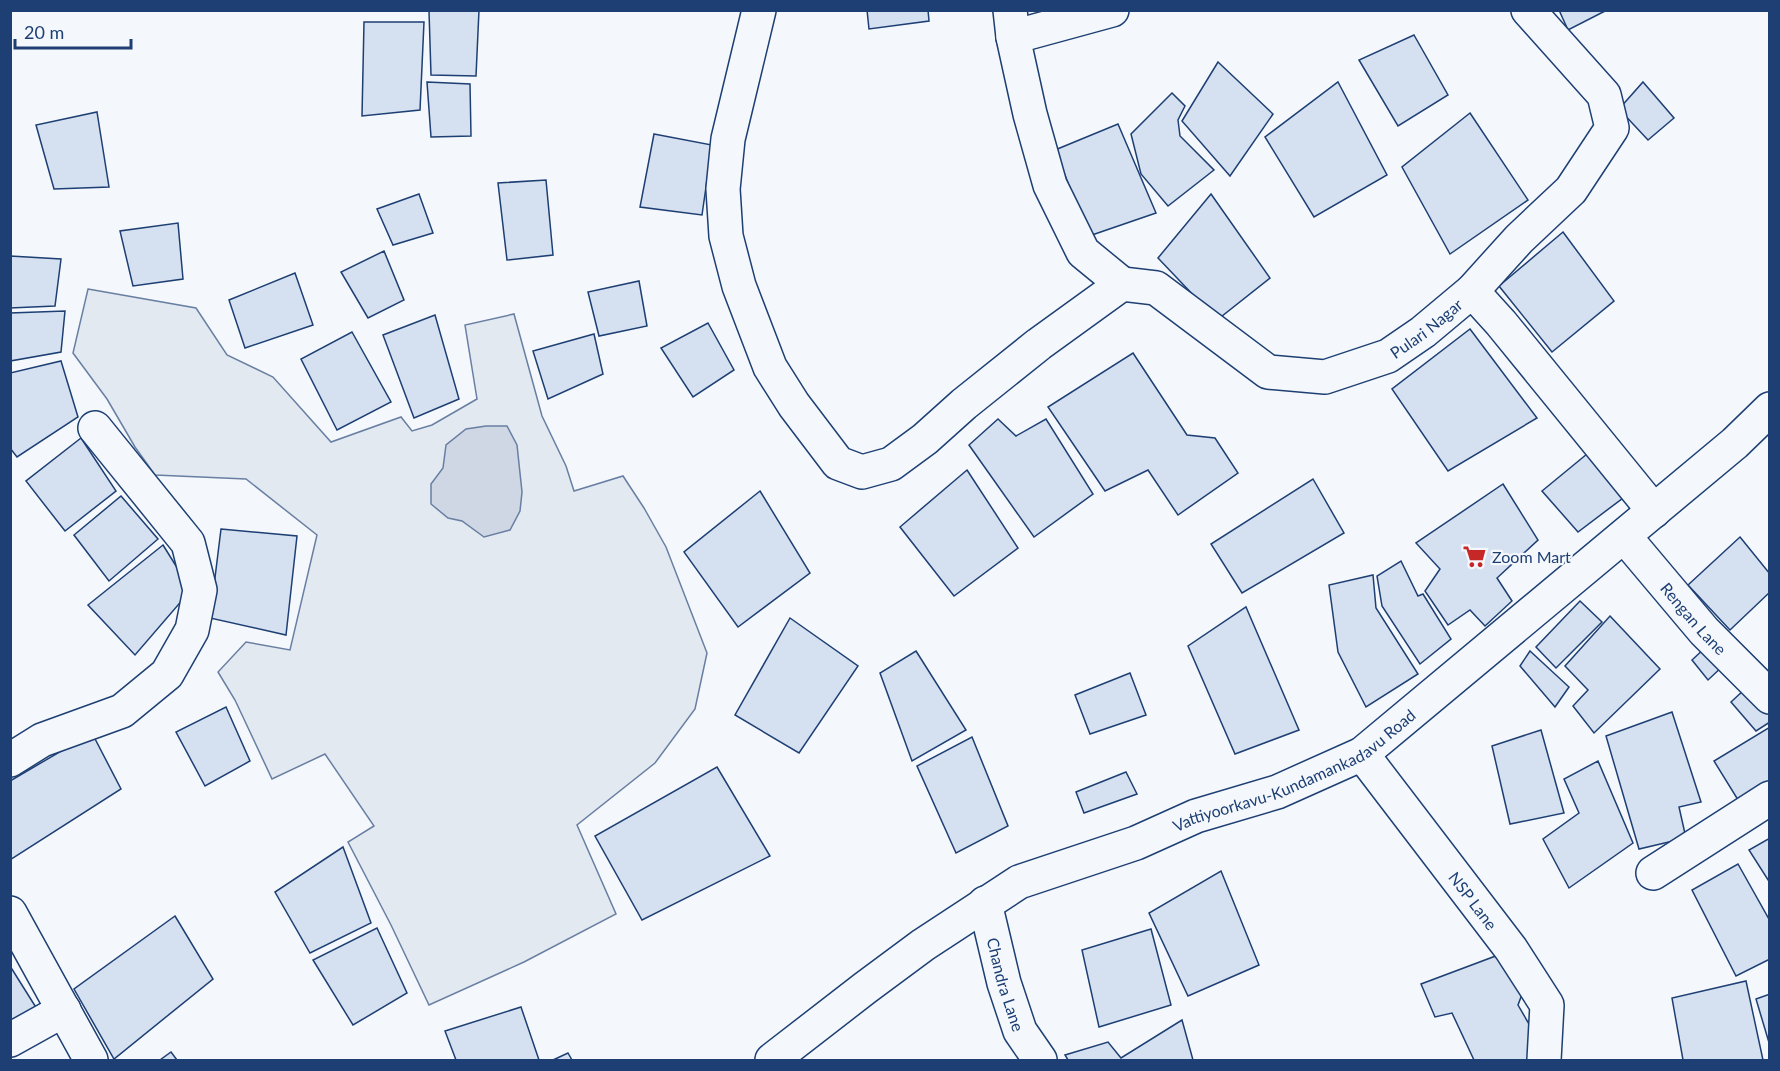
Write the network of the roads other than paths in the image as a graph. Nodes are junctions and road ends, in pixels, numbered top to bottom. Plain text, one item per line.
1 (759, 10) edge
2 (1112, 10) edge
3 (1528, 10) edge
4 (1011, 24) edge
5 (1122, 284) junction
6 (1472, 291) junction
7 (1770, 409) edge
8 (95, 428) dead end
9 (1654, 511) junction
10 (1624, 536) junction
11 (1770, 697) edge
12 (1362, 754) junction
13 (10, 760) edge
14 (1770, 798) edge
15 (1653, 873) dead end
16 (985, 903) junction
17 (10, 913) edge
18 (64, 1010) junction
19 (10, 1040) edge
20 (91, 1060) edge
21 (772, 1060) edge
22 (1040, 1060) edge
23 (1545, 1060) edge

1 - 5 street
2 - 4 street
3 - 6 street
4 - 5 street
5 - 6 street, Pulari Nagar
6 - 9 street, Pulari Nagar
7 - 9 street, Vattiyoorkavu-Kundamankadavu Road
8 - 13 street
9 - 10 street, Vattiyoorkavu-Kundamankadavu Road
10 - 11 street, Rengan Lane
10 - 12 street, Vattiyoorkavu-Kundamankadavu Road
12 - 16 street, Vattiyoorkavu-Kundamankadavu Road
12 - 23 street, NSP Lane
14 - 15 street
16 - 21 street, Vattiyoorkavu-Kundamankadavu Road
16 - 22 street, Chandra Lane
17 - 18 street
18 - 19 street
18 - 20 street

